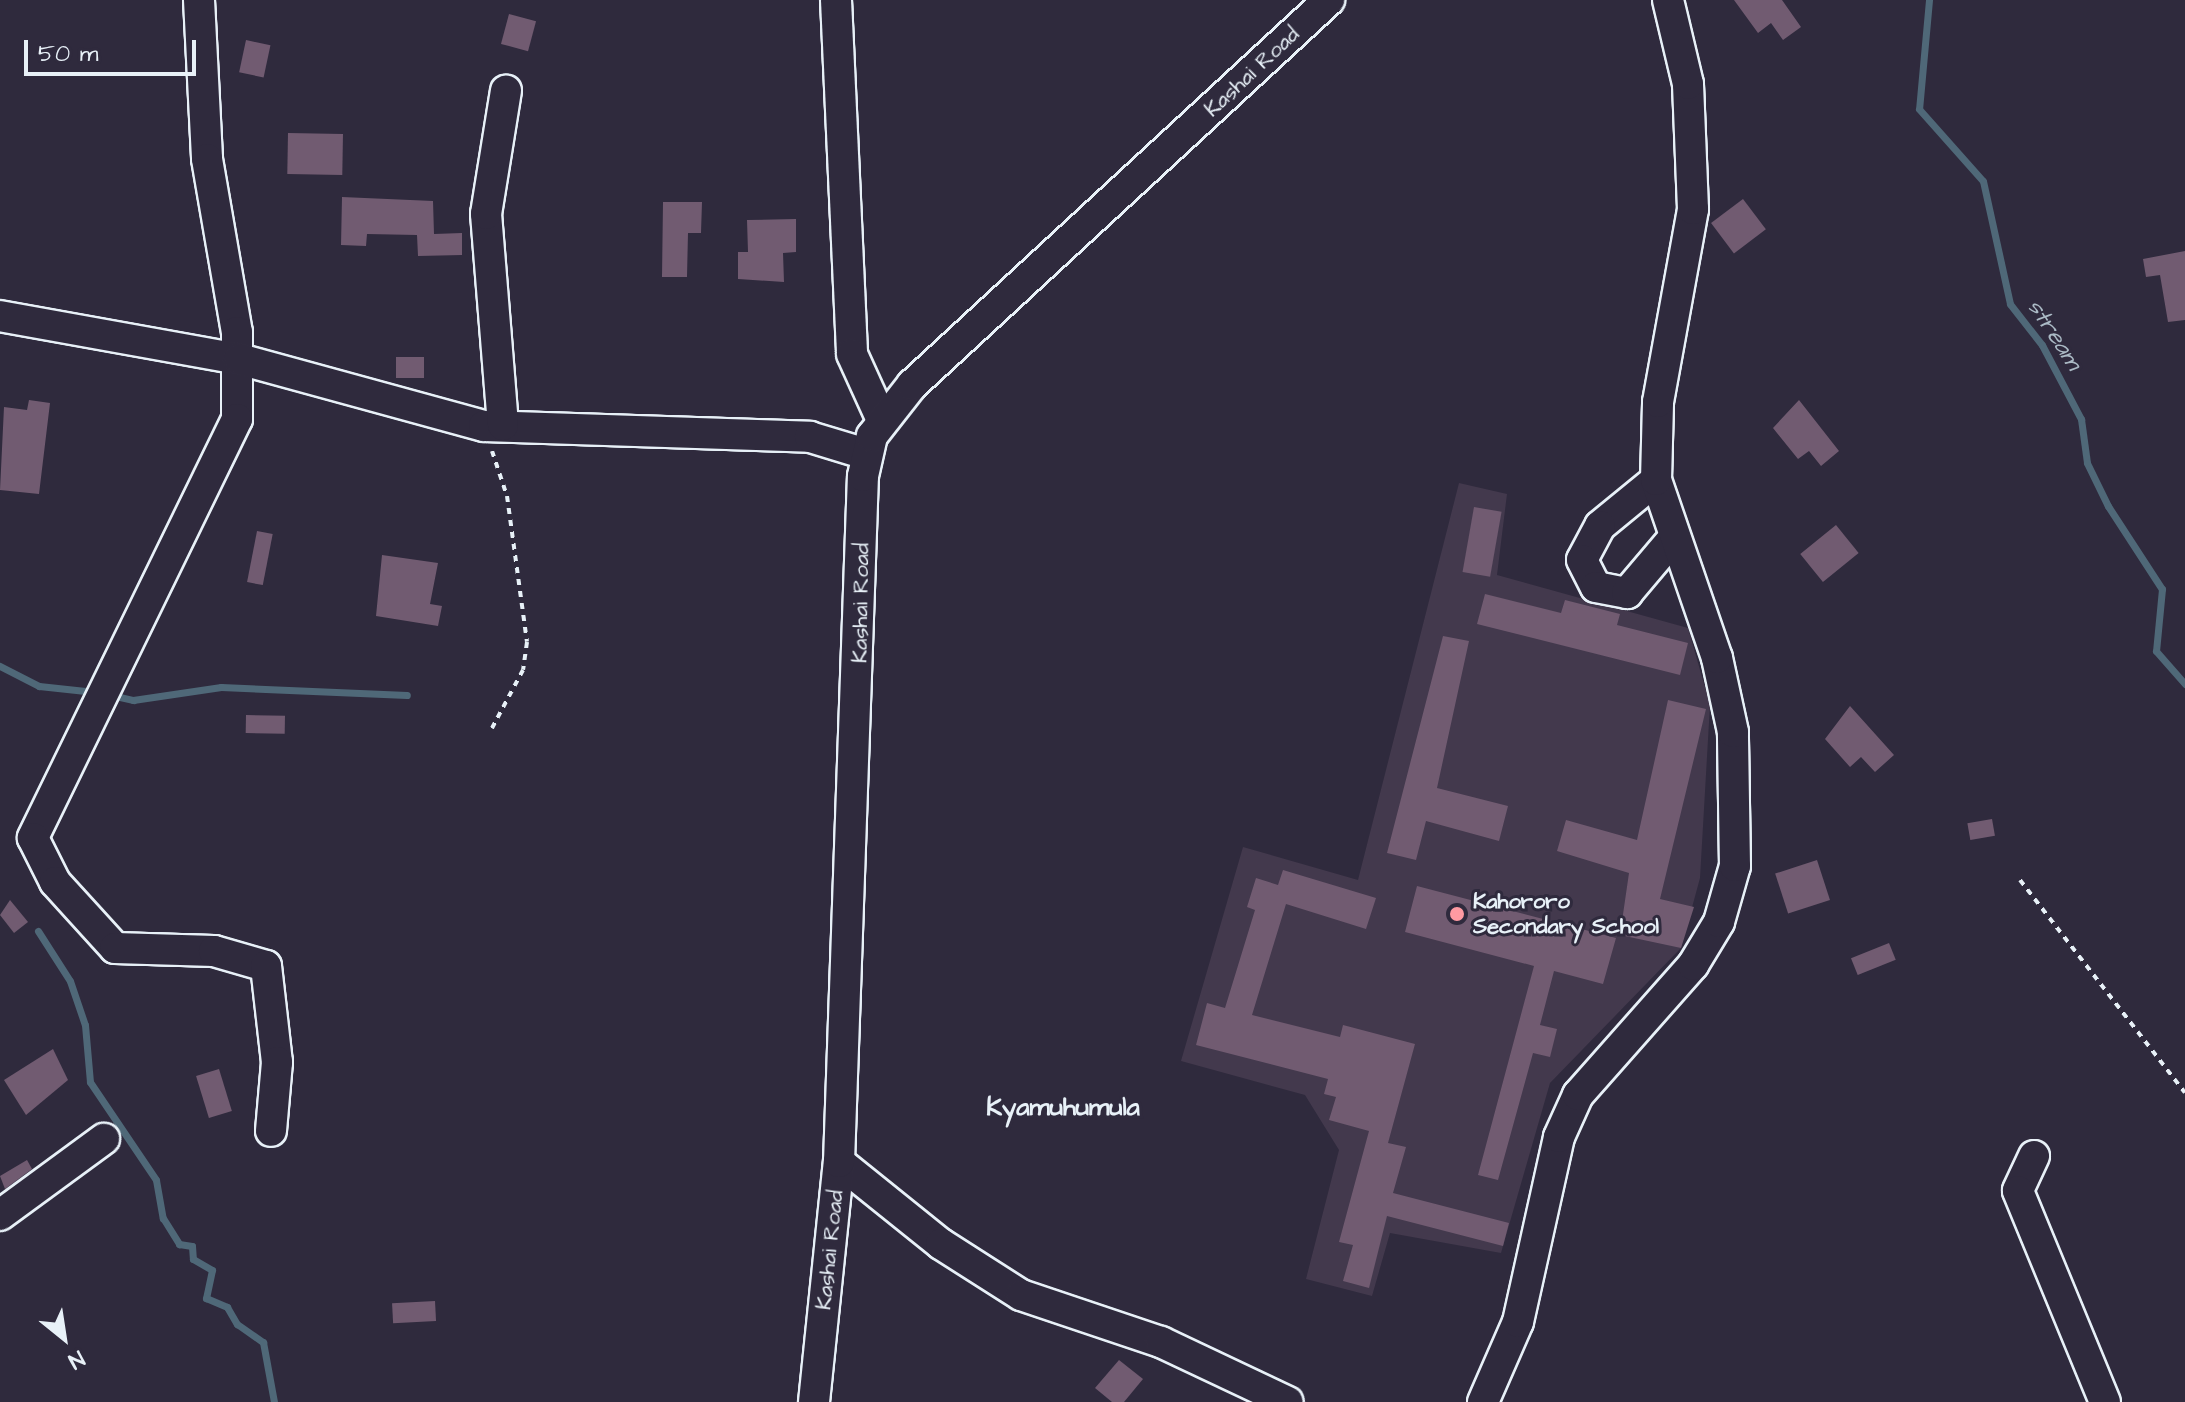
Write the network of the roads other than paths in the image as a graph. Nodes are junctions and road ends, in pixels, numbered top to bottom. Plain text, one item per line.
1 (199, 0) edge
2 (836, 0) edge
3 (1329, 0) edge
4 (1668, 0) edge
5 (506, 91) dead end
6 (0, 316) edge
7 (239, 359) junction
8 (881, 418) junction
9 (493, 426) junction
10 (866, 454) junction
11 (1656, 480) junction
12 (1671, 541) junction
13 (271, 1131) dead end
14 (104, 1139) dead end
15 (2034, 1156) dead end
16 (839, 1162) junction
17 (0, 1215) edge
18 (814, 1402) edge
19 (1288, 1402) edge
20 (1483, 1402) edge
21 (2105, 1402) edge

1 - 7 street
2 - 8 street
3 - 8 street, Kashai Road
4 - 11 street
5 - 9 street
6 - 7 street
7 - 9 street
7 - 13 street
8 - 10 street, Kashai Road
9 - 10 street
10 - 16 street, Kashai Road
11 - 12 street
11 - 12 street
12 - 20 street
14 - 17 street
15 - 21 street
16 - 18 street, Kashai Road
16 - 19 street

